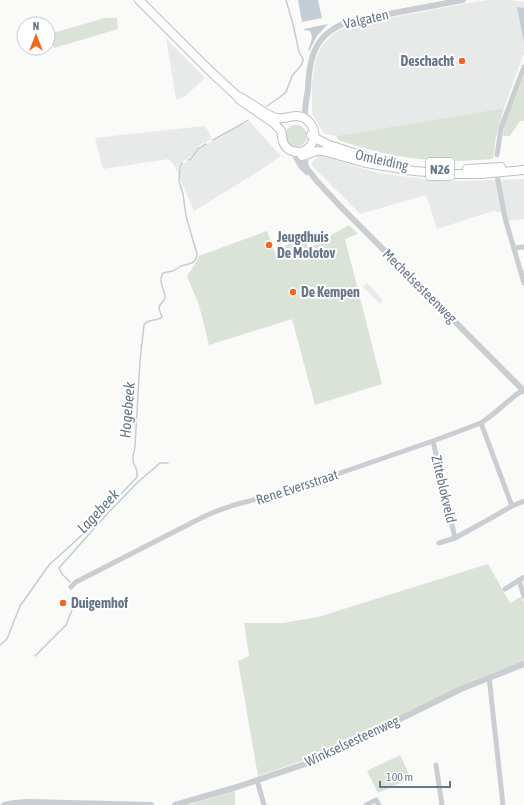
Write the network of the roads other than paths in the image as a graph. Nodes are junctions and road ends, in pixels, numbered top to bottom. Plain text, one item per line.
1 (139, 0) edge
2 (463, 0) edge
3 (524, 67) edge
4 (208, 69) junction
5 (307, 84) junction
6 (237, 96) junction
7 (294, 118) junction
8 (306, 120) junction
9 (280, 129) junction
10 (312, 133) junction
11 (277, 138) junction
12 (306, 152) junction
13 (497, 155) dead end
14 (296, 157) junction
15 (524, 166) edge
16 (496, 169) junction
17 (524, 170) edge
18 (316, 180) junction
19 (524, 246) edge
20 (514, 248) junction
21 (524, 284) edge
22 (524, 391) edge
23 (481, 423) junction
24 (433, 441) junction
25 (524, 501) edge
26 (512, 506) junction
27 (455, 538) junction
28 (439, 543) dead end
29 (524, 577) edge
30 (519, 580) junction
31 (71, 588) dead end
32 (505, 589) dead end
33 (523, 592) edge
34 (524, 664) edge
35 (489, 677) junction
36 (436, 766) dead end
37 (256, 780) junction
38 (4, 805) edge
39 (152, 805) edge
40 (176, 805) edge
41 (264, 805) edge
42 (366, 805) edge
43 (379, 805) edge
44 (442, 805) edge
45 (503, 805) edge

1 - 4 main road, N26
2 - 5 street, Valgaten
3 - 13 street
4 - 6 main road, N26
4 - 11 main road, N26
5 - 7 street, Valgaten
5 - 8 street, Valgaten
6 - 7 main road, N26
6 - 9 main road, N26
7 - 8 main road, N26
7 - 9 main road
7 - 10 main road, N26
8 - 10 main road, N26
9 - 11 main road
9 - 12 main road, N26
10 - 12 main road
10 - 16 main road, Omleiding / N26
11 - 14 main road, N26
12 - 14 main road, N26
12 - 16 main road, Omleiding / N26
12 - 18 street, Mechelsesteenweg
14 - 18 street, Mechelsesteenweg / N26
15 - 16 main road, Omleiding / N26
16 - 17 main road, Omleiding / N26
16 - 20 street
18 - 22 street, Mechelsesteenweg
19 - 20 street
20 - 21 street
22 - 23 street, Rene Eversstraat
23 - 24 street, Rene Eversstraat
23 - 26 street
24 - 27 street, Zitteblokveld
24 - 31 street, Rene Eversstraat
25 - 26 street, Zitteblokveld
26 - 27 street, Zitteblokveld
27 - 28 street, Zitteblokveld
29 - 30 street
30 - 32 street
30 - 33 street
34 - 35 street, Winkselsesteenweg
35 - 37 street, Winkselsesteenweg
35 - 45 street
36 - 44 street
37 - 40 street, Winkselsesteenweg
37 - 41 street
38 - 39 street
42 - 43 street

